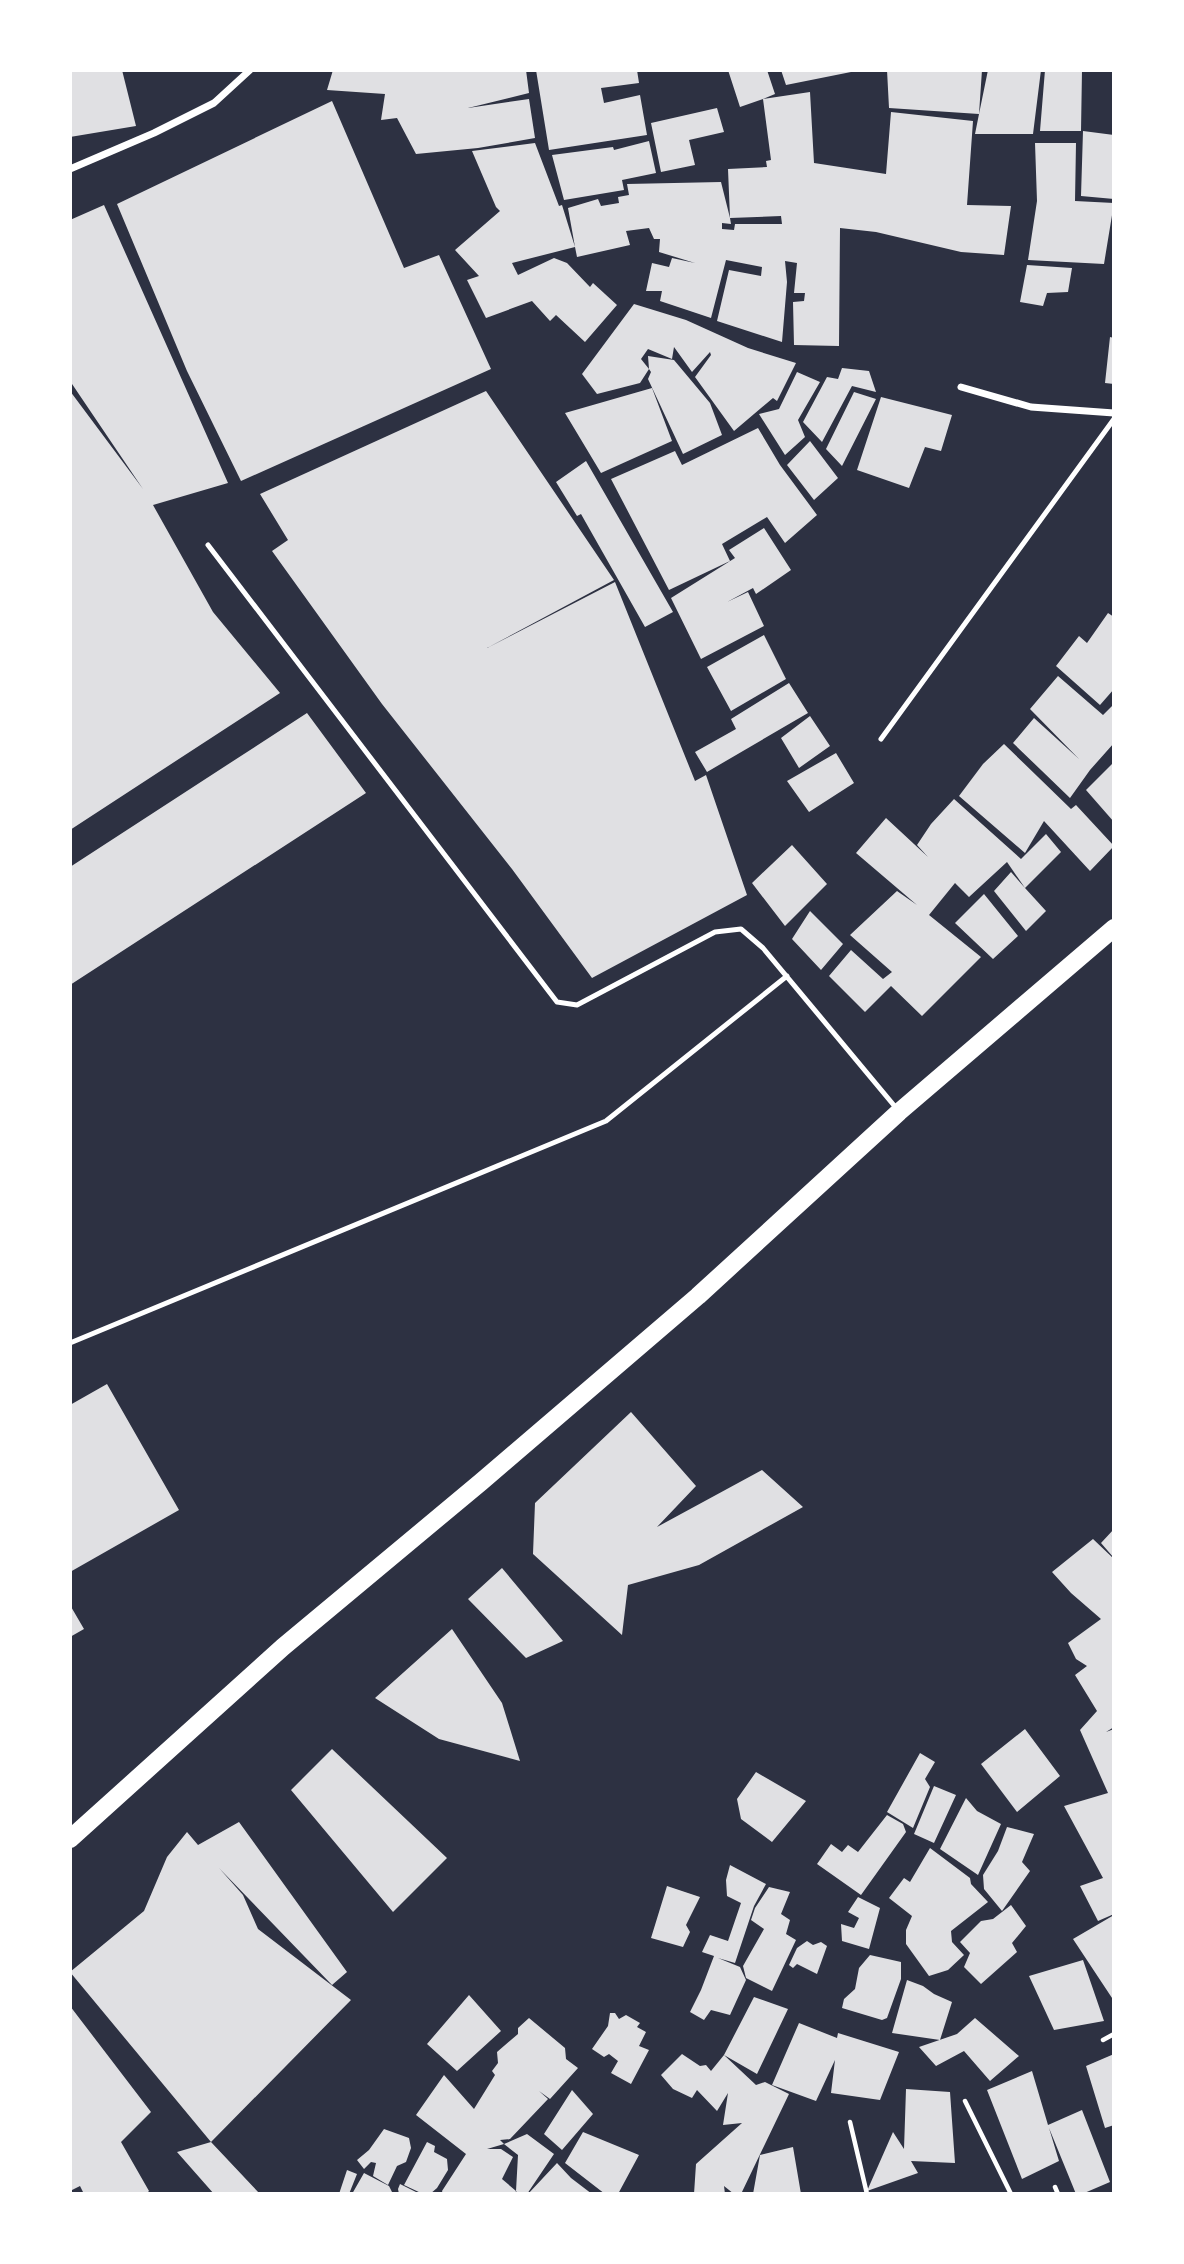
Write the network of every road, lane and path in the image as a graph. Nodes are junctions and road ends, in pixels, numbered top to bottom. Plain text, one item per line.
1 (250, 70) edge
2 (70, 169) edge
3 (961, 387) dead end
4 (1114, 413) edge
5 (1114, 419) edge
6 (208, 545) dead end
7 (881, 738) dead end
8 (1114, 928) edge
9 (787, 976) junction
10 (899, 1112) junction
11 (70, 1343) edge
12 (70, 1839) edge
13 (1114, 2034) edge
14 (1103, 2040) dead end
15 (964, 2101) dead end
16 (850, 2122) dead end
17 (1055, 2187) dead end
18 (867, 2194) edge
19 (1011, 2194) edge
20 (1058, 2194) edge

1 - 2 street
3 - 4 street
5 - 7 lane
6 - 9 lane
8 - 10 main road
9 - 10 lane
9 - 11 lane
10 - 12 main road
13 - 14 path
15 - 19 path
16 - 18 path
17 - 20 path

